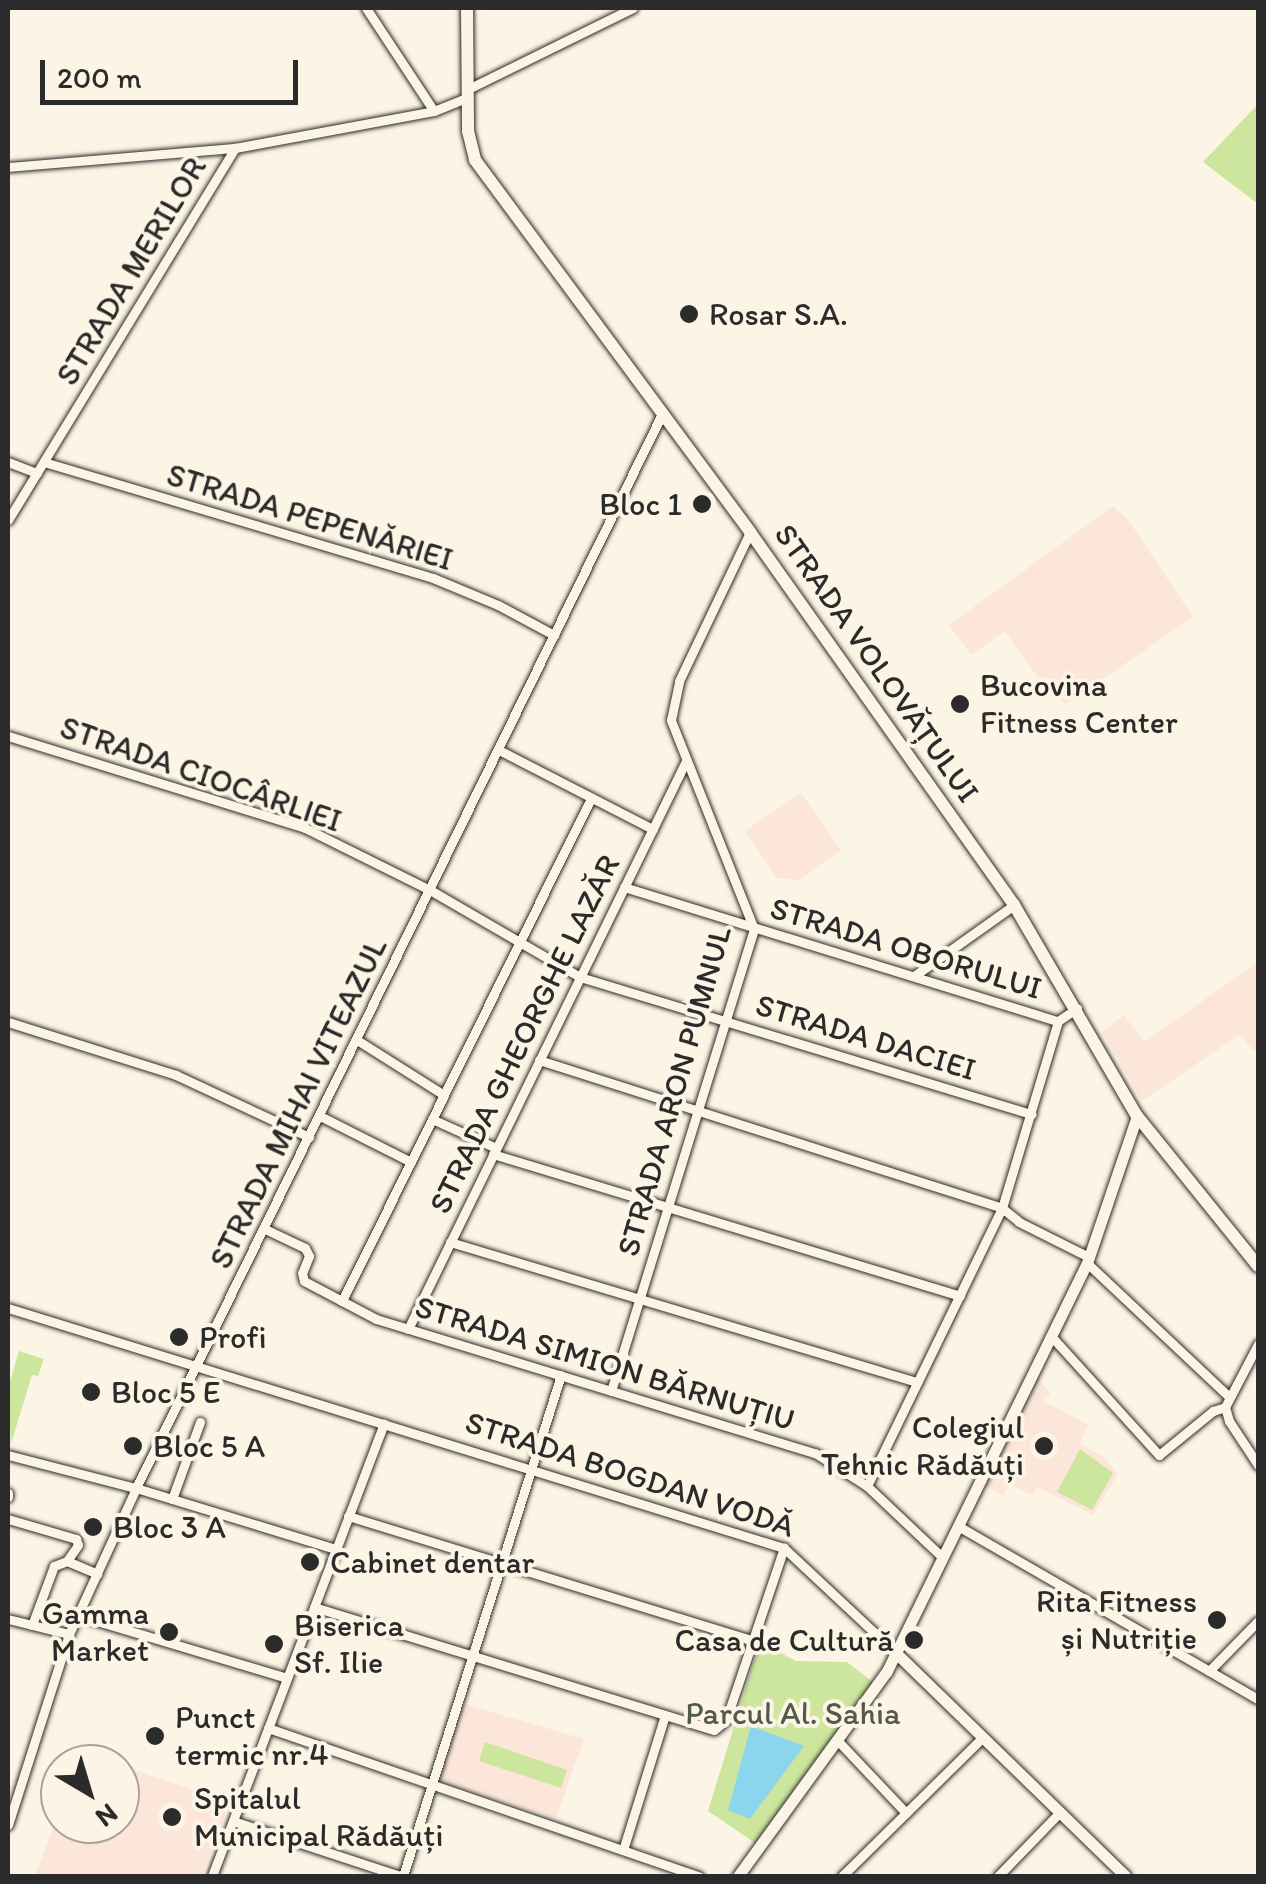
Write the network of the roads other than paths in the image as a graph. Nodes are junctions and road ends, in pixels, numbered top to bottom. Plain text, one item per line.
1 (366, 8) edge
2 (467, 8) edge
3 (634, 8) edge
4 (467, 94) junction
5 (434, 111) junction
6 (235, 148) junction
7 (8, 167) edge
8 (662, 414) junction
9 (8, 462) edge
10 (44, 462) junction
11 (37, 473) junction
12 (8, 520) edge
13 (750, 532) junction
14 (554, 635) junction
15 (8, 736) edge
16 (498, 750) junction
17 (686, 761) junction
18 (591, 798) junction
19 (652, 830) junction
20 (624, 887) junction
21 (430, 890) junction
22 (1014, 905) junction
23 (754, 928) junction
24 (520, 940) junction
25 (914, 976) junction
26 (580, 977) junction
27 (1077, 1008) junction
28 (725, 1021) junction
29 (1058, 1021) junction
30 (8, 1022) edge
31 (357, 1040) junction
32 (540, 1060) junction
33 (444, 1095) junction
34 (698, 1110) junction
35 (1032, 1114) junction
36 (320, 1116) junction
37 (1137, 1116) junction
38 (432, 1119) junction
39 (310, 1138) junction
40 (495, 1151) junction
41 (410, 1162) junction
42 (668, 1207) junction
43 (1002, 1208) junction
44 (265, 1229) junction
45 (450, 1242) junction
46 (1088, 1260) junction
47 (1258, 1266) edge
48 (960, 1296) junction
49 (639, 1299) junction
50 (342, 1301) junction
51 (8, 1308) edge
52 (408, 1329) junction
53 (1051, 1336) junction
54 (1258, 1344) edge
55 (198, 1366) junction
56 (560, 1376) junction
57 (918, 1382) junction
58 (611, 1391) junction
59 (1227, 1402) junction
60 (200, 1422) dead end
61 (384, 1424) junction
62 (8, 1455) edge
63 (1258, 1466) edge
64 (531, 1469) junction
65 (867, 1486) junction
66 (136, 1488) junction
67 (172, 1499) junction
68 (348, 1516) junction
69 (8, 1519) edge
70 (958, 1526) junction
71 (784, 1548) junction
72 (336, 1549) junction
73 (942, 1558) junction
74 (67, 1561) junction
75 (502, 1564) junction
76 (97, 1574) junction
77 (314, 1608) junction
78 (78, 1615) junction
79 (8, 1619) edge
80 (1258, 1621) edge
81 (32, 1625) junction
82 (69, 1634) junction
83 (751, 1640) junction
84 (896, 1652) junction
85 (472, 1656) junction
86 (1210, 1671) junction
87 (287, 1678) junction
88 (1258, 1700) edge
89 (665, 1715) junction
90 (268, 1728) junction
91 (983, 1737) junction
92 (838, 1740) junction
93 (432, 1783) junction
94 (1060, 1812) junction
95 (906, 1814) junction
96 (233, 1821) junction
97 (8, 1825) edge
98 (622, 1850) junction
99 (212, 1876) edge
100 (401, 1876) edge
101 (699, 1876) edge
102 (738, 1876) edge
103 (842, 1876) edge
104 (998, 1876) edge
105 (1125, 1876) edge

1 - 5 street
2 - 4 main road, STRADA VOLOVĂȚULUI
3 - 4 street, STRADA MERILOR
4 - 5 street, STRADA MERILOR
4 - 8 main road, STRADA VOLOVĂȚULUI
5 - 6 street, STRADA MERILOR
6 - 7 street
6 - 10 street, STRADA MERILOR
8 - 13 main road, STRADA VOLOVĂȚULUI
8 - 14 street, STRADA MIHAI VITEAZUL
9 - 11 street
10 - 11 street, STRADA MERILOR
10 - 14 street, STRADA PEPENĂRIEI
11 - 12 street, STRADA MERILOR
13 - 17 street, STRADA ARON PUMNUL
13 - 22 main road, STRADA VOLOVĂȚULUI
14 - 16 street, STRADA MIHAI VITEAZUL
15 - 21 street, STRADA CIOCÂRLIEI
16 - 18 street
16 - 21 street, STRADA MIHAI VITEAZUL
17 - 19 street, STRADA GHEORGHE LAZĂR
17 - 23 street, STRADA ARON PUMNUL
18 - 19 street
18 - 24 street
19 - 20 street, STRADA GHEORGHE LAZĂR
20 - 23 street, STRADA OBORULUI
20 - 26 street, STRADA GHEORGHE LAZĂR
21 - 24 street, STRADA CIOCÂRLIEI
21 - 31 street, STRADA MIHAI VITEAZUL
22 - 25 street
22 - 27 main road, STRADA VOLOVĂȚULUI
23 - 25 street, STRADA OBORULUI
23 - 28 street, STRADA ARON PUMNUL
24 - 26 street, STRADA DACIEI
24 - 33 street
25 - 29 street, STRADA OBORULUI
26 - 28 street, STRADA DACIEI
26 - 32 street, STRADA GHEORGHE LAZĂR
27 - 29 street
27 - 37 main road, STRADA VOLOVĂȚULUI
28 - 34 street, STRADA ARON PUMNUL
28 - 35 street, STRADA DACIEI
29 - 35 street
30 - 39 street
31 - 33 street
31 - 36 street, STRADA MIHAI VITEAZUL
32 - 34 street
32 - 40 street, STRADA GHEORGHE LAZĂR
33 - 38 street
34 - 42 street, STRADA ARON PUMNUL
34 - 43 street
35 - 43 street
36 - 39 street, STRADA MIHAI VITEAZUL
36 - 41 street
37 - 46 street
37 - 47 main road, STRADA VOLOVĂȚULUI
38 - 40 street
38 - 41 street
39 - 44 street, STRADA MIHAI VITEAZUL
40 - 42 street
40 - 45 street, STRADA GHEORGHE LAZĂR
41 - 50 street
42 - 48 street
42 - 49 street, STRADA ARON PUMNUL
43 - 46 street
43 - 48 street
44 - 50 street, STRADA SIMION BĂRNUȚIU
44 - 55 street, STRADA MIHAI VITEAZUL
45 - 49 street
45 - 52 street, STRADA GHEORGHE LAZĂR
46 - 53 street
46 - 59 street
48 - 57 street
49 - 57 street
49 - 58 street, STRADA ARON PUMNUL
50 - 52 street, STRADA SIMION BĂRNUȚIU
51 - 55 street, STRADA BOGDAN VODĂ
52 - 56 street, STRADA SIMION BĂRNUȚIU
53 - 59 street
53 - 70 street
54 - 59 street
55 - 61 street, STRADA BOGDAN VODĂ
55 - 66 street, STRADA MIHAI VITEAZUL
56 - 58 street, STRADA SIMION BĂRNUȚIU
56 - 64 street
57 - 65 street
58 - 65 street, STRADA SIMION BĂRNUȚIU
59 - 63 street
60 - 67 street
61 - 64 street, STRADA BOGDAN VODĂ
61 - 68 street
62 - 66 street
64 - 71 street, STRADA BOGDAN VODĂ
64 - 75 street
65 - 73 street, STRADA SIMION BĂRNUȚIU
66 - 67 street
66 - 76 street, STRADA MIHAI VITEAZUL
67 - 72 street
68 - 72 street
68 - 75 street
69 - 74 street
70 - 73 street
70 - 86 street
71 - 83 street
71 - 84 street, STRADA BOGDAN VODĂ
72 - 77 street
73 - 84 street
74 - 76 street
74 - 81 street
75 - 83 street
75 - 85 street
76 - 78 street, STRADA MIHAI VITEAZUL
77 - 85 street
77 - 87 street
78 - 82 street, STRADA MIHAI VITEAZUL
78 - 87 street
79 - 81 street
80 - 86 street
81 - 82 street
82 - 97 street, STRADA MIHAI VITEAZUL
83 - 89 street
84 - 91 street, STRADA BOGDAN VODĂ
84 - 92 street
85 - 89 street
85 - 93 street
86 - 88 street
87 - 90 street
89 - 98 street
90 - 93 street
90 - 96 street
91 - 94 street, STRADA BOGDAN VODĂ
91 - 95 street
92 - 95 street
92 - 102 street
93 - 98 street
93 - 100 street
94 - 104 street
94 - 105 street, STRADA BOGDAN VODĂ
95 - 103 street
96 - 99 street
96 - 100 street
98 - 101 street

